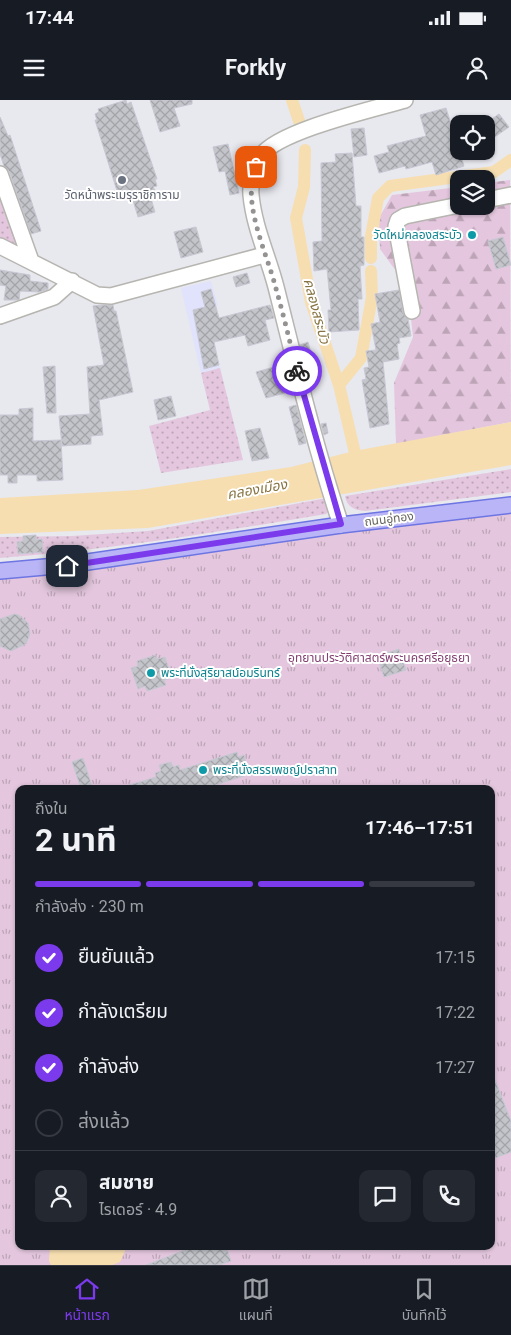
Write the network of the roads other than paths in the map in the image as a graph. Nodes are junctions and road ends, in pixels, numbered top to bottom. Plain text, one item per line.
1 (404, 100) edge
2 (0, 174) edge
3 (511, 195) edge
4 (495, 198) edge
5 (450, 208) edge
6 (0, 246) edge
7 (264, 255) junction
8 (31, 261) junction
9 (72, 282) junction
10 (412, 311) dead end
11 (0, 316) edge
12 (511, 505) edge
13 (341, 524) junction
14 (0, 571) edge

1 - 7 street
2 - 8 street
3 - 4 street
5 - 10 street
6 - 8 street
7 - 9 street
7 - 13 street
8 - 9 street
9 - 11 street
12 - 13 main road, ถนนอู่ทอง
13 - 14 main road, ถนนอู่ทอง

